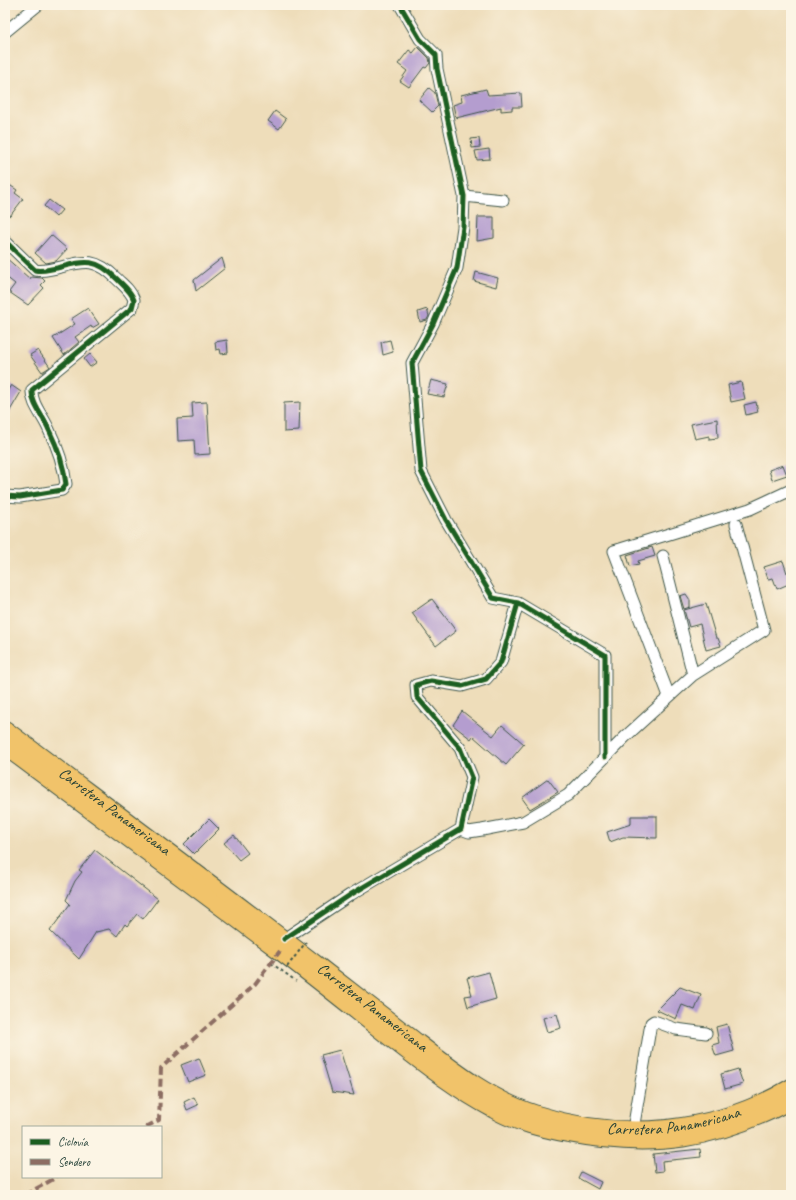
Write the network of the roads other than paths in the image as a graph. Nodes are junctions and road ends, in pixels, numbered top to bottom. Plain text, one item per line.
1 (38, 5) edge
2 (400, 5) edge
3 (5, 32) edge
4 (464, 196) junction
5 (503, 200) dead end
6 (5, 241) edge
7 (791, 490) edge
8 (5, 496) edge
9 (736, 524) dead end
10 (663, 556) dead end
11 (518, 603) junction
12 (693, 675) junction
13 (669, 696) junction
14 (5, 729) edge
15 (5, 747) edge
16 (605, 757) junction
17 (461, 829) junction
18 (284, 939) junction
19 (706, 1033) dead end
20 (791, 1087) edge
21 (791, 1101) edge
22 (634, 1130) junction

1 - 3 street
2 - 4 street
4 - 5 street
4 - 11 street
6 - 8 street
7 - 13 street
9 - 12 street
10 - 12 street
11 - 16 street
11 - 17 street
12 - 13 street
13 - 16 street
14 - 18 highway, Carretera Panamericana
15 - 21 highway, Carretera Panamericana
16 - 17 street
17 - 18 street
18 - 22 highway, Carretera Panamericana
19 - 22 street
20 - 22 highway, Carretera Panamericana

